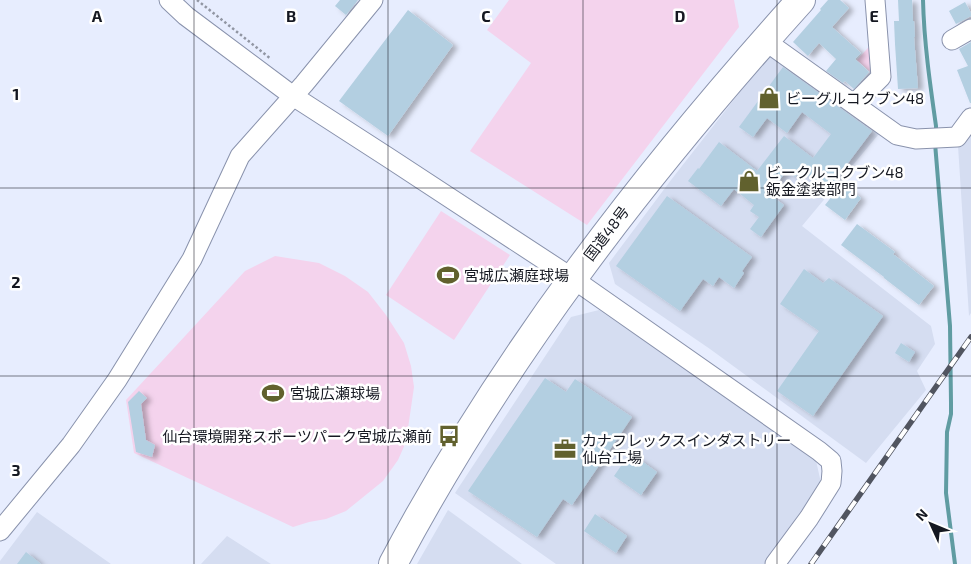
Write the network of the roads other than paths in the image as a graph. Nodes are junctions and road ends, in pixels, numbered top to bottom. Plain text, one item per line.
1 (169, 0) edge
2 (373, 0) edge
3 (801, 0) edge
4 (875, 0) edge
5 (971, 29) edge
6 (764, 40) junction
7 (952, 40) dead end
8 (293, 96) junction
9 (854, 104) junction
10 (971, 118) edge
11 (572, 278) junction
12 (0, 531) edge
13 (394, 564) edge
14 (775, 564) edge

1 - 8 street
2 - 8 street
3 - 6 highway, 国道48号
4 - 9 street
5 - 7 street
6 - 9 street
6 - 11 highway, 国道48号
8 - 11 street
8 - 12 street
9 - 10 street
11 - 13 highway, 国道48号
11 - 14 street

